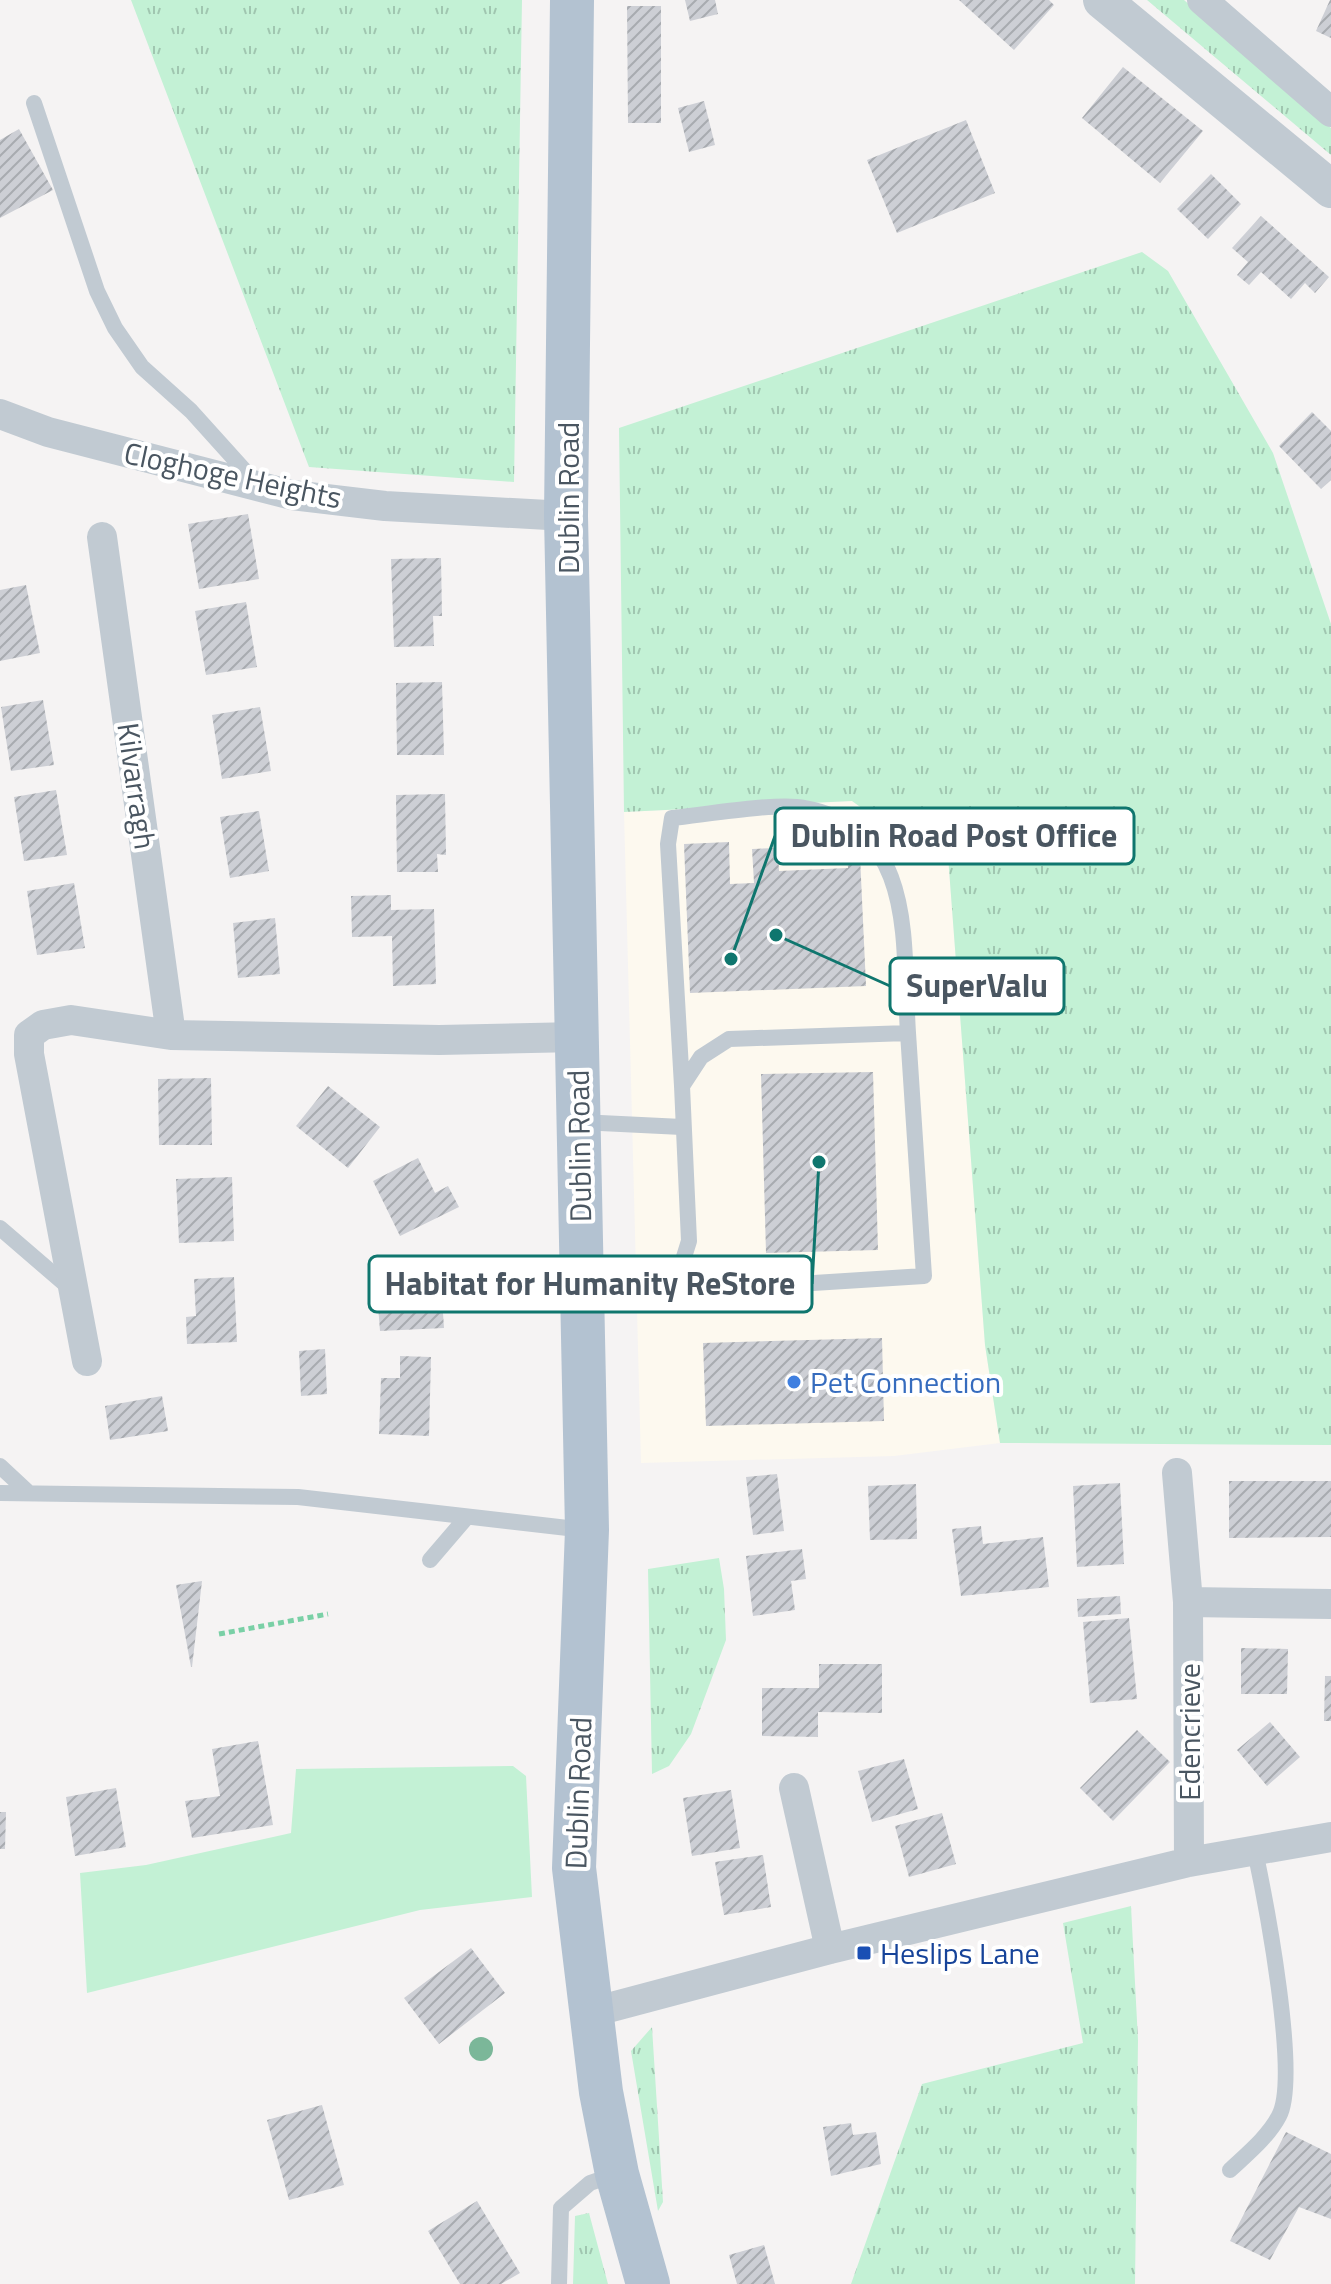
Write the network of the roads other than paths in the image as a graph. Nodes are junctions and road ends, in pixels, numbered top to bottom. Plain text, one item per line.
1 (572, 0) edge
2 (1102, 0) edge
3 (1202, 0) edge
4 (34, 103) dead end
5 (1331, 112) edge
6 (1331, 189) edge
7 (0, 414) edge
8 (258, 486) junction
9 (566, 516) junction
10 (102, 537) dead end
11 (908, 1033) junction
12 (171, 1035) junction
13 (577, 1037) junction
14 (682, 1086) junction
15 (579, 1122) junction
16 (682, 1127) junction
17 (0, 1228) edge
18 (73, 1291) junction
19 (673, 1292) junction
20 (582, 1293) junction
21 (87, 1361) dead end
22 (0, 1466) edge
23 (1177, 1473) dead end
24 (0, 1493) edge
25 (29, 1493) junction
26 (466, 1518) junction
27 (587, 1530) junction
28 (430, 1560) dead end
29 (1188, 1602) junction
30 (1331, 1604) edge
31 (794, 1788) dead end
32 (1331, 1837) edge
33 (1255, 1851) junction
34 (1189, 1862) junction
35 (830, 1949) junction
36 (589, 2013) junction
37 (1230, 2170) dead end
38 (617, 2174) junction
39 (559, 2284) edge
40 (648, 2284) edge

1 - 9 main road, Dublin Road
2 - 6 street
3 - 5 street
4 - 8 lane
7 - 8 street, Cloghoge Heights
8 - 9 street, Cloghoge Heights
9 - 13 main road, Dublin Road
10 - 12 street, Kilvarragh
11 - 14 lane
11 - 14 lane
11 - 19 lane
12 - 13 street
12 - 18 street
13 - 15 main road, Dublin Road
14 - 16 lane
15 - 16 lane
15 - 20 main road, Dublin Road
16 - 19 lane
17 - 18 lane
18 - 21 street
19 - 20 lane
20 - 27 main road, Dublin Road
22 - 25 lane
23 - 29 street, Edencrieve
24 - 25 lane
25 - 26 lane
26 - 27 lane
26 - 28 lane
27 - 36 main road, Dublin Road
29 - 30 street
29 - 34 street, Edencrieve
31 - 35 street
32 - 33 street
33 - 34 street
33 - 37 lane
34 - 35 street
35 - 36 street
36 - 38 main road, Dublin Road
38 - 39 lane
38 - 40 main road, Dublin Road

